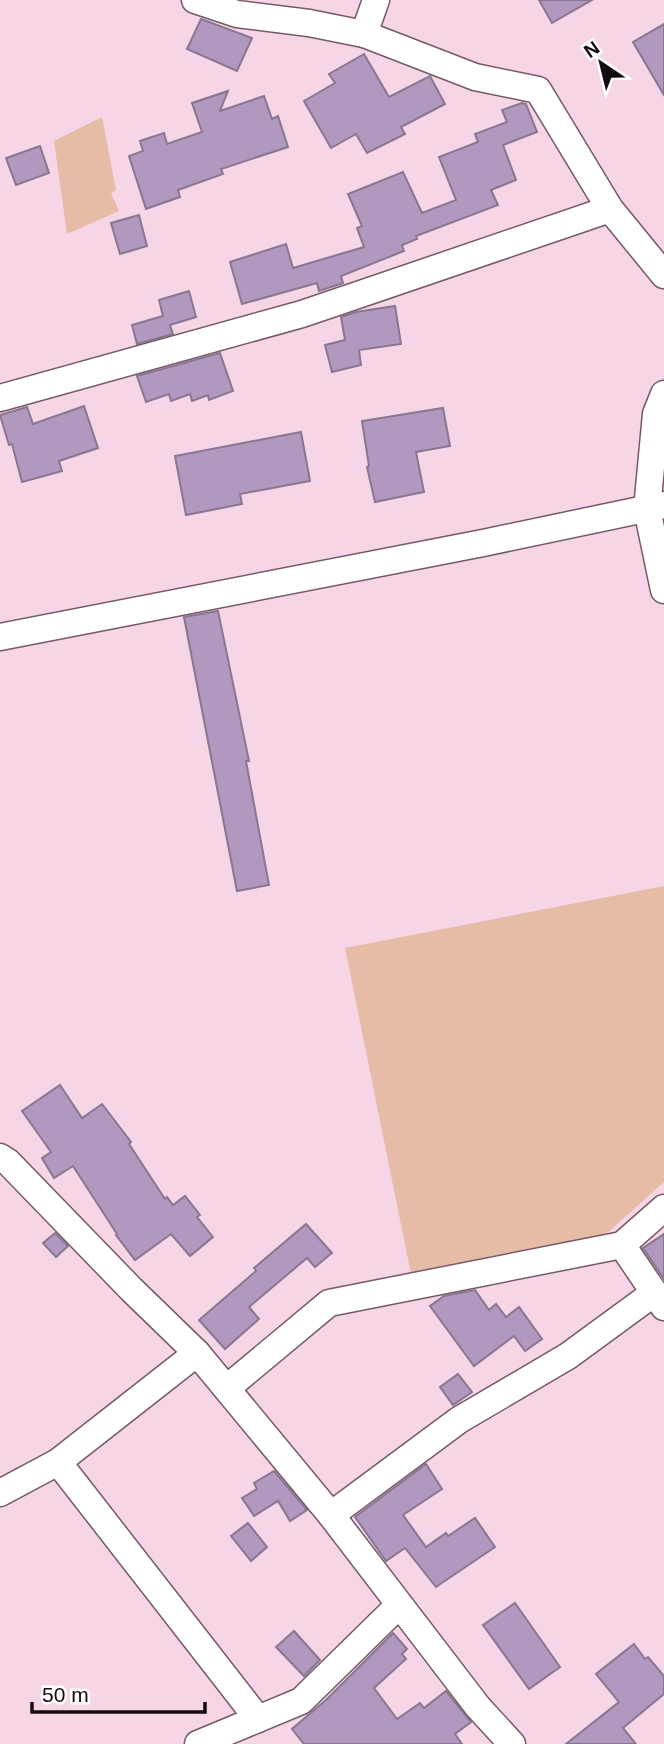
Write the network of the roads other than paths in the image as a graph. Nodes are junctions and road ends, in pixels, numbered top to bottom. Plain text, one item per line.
1 (195, 0) edge
2 (376, 0) edge
3 (281, 9) edge
4 (364, 34) junction
5 (610, 209) junction
6 (664, 275) edge
7 (664, 394) edge
8 (0, 398) edge
9 (656, 507) edge
10 (664, 590) edge
11 (0, 637) edge
12 (0, 1157) edge
13 (664, 1208) edge
14 (622, 1245) junction
15 (659, 1300) edge
16 (197, 1353) junction
17 (227, 1388) junction
18 (58, 1462) junction
19 (0, 1493) edge
20 (331, 1515) junction
21 (399, 1605) junction
22 (258, 1719) junction
23 (198, 1744) edge
24 (512, 1744) edge

1 - 3 street
2 - 4 street
3 - 4 street
4 - 5 street
5 - 6 street
5 - 8 street
7 - 9 street
9 - 10 street
9 - 11 street
12 - 16 street
13 - 14 street
14 - 15 street
14 - 17 street
15 - 20 street
16 - 17 street
16 - 18 street
17 - 20 street
18 - 19 street
18 - 22 street
20 - 21 street
21 - 22 street
21 - 24 street
22 - 23 street

